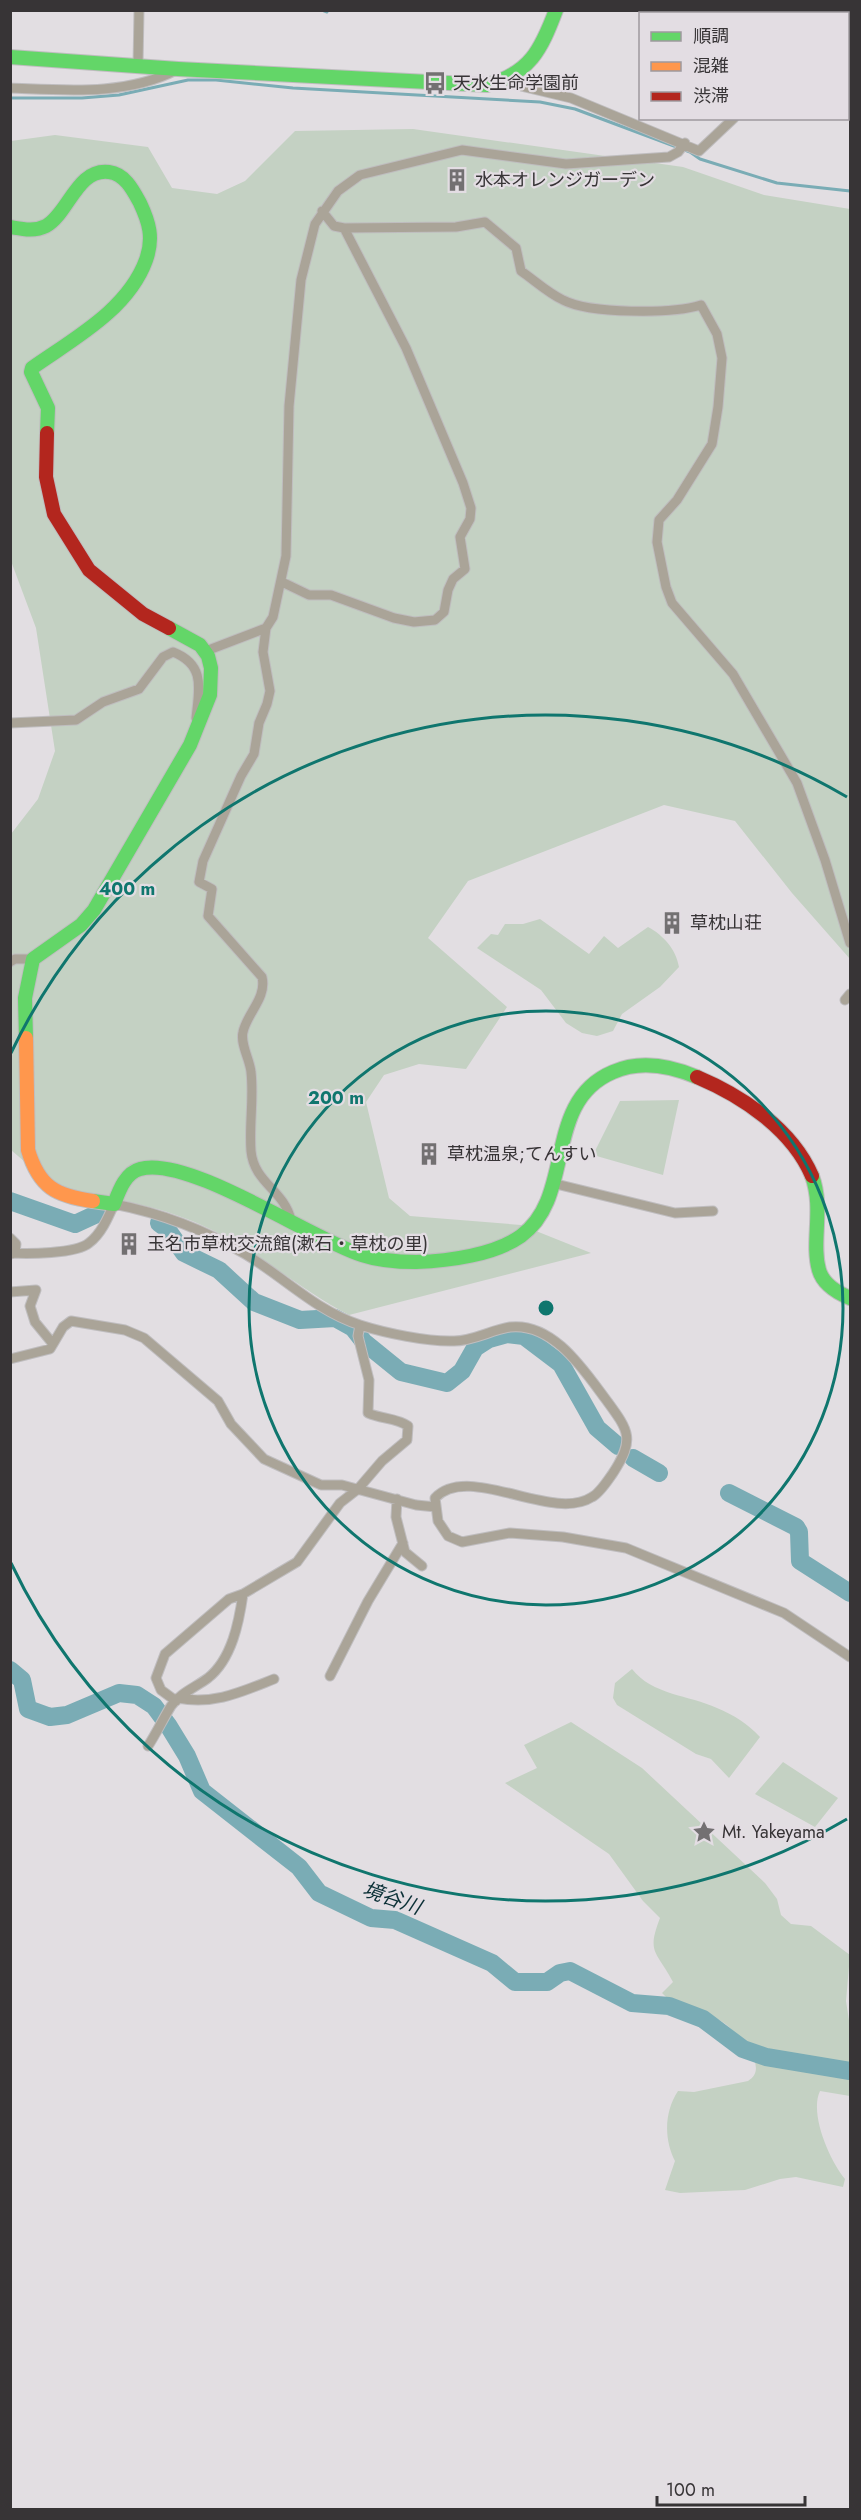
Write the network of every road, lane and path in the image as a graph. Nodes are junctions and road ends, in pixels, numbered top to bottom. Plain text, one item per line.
1 (139, 10) edge
2 (556, 10) edge
3 (10, 57) edge
4 (138, 65) junction
5 (178, 69) junction
6 (504, 82) junction
7 (10, 88) edge
8 (732, 120) edge
9 (682, 147) junction
10 (322, 211) junction
11 (10, 227) edge
12 (344, 228) junction
13 (282, 582) junction
14 (266, 628) junction
15 (206, 651) junction
16 (10, 723) edge
17 (200, 724) junction
18 (850, 943) edge
19 (33, 959) junction
20 (10, 962) edge
21 (552, 1183) junction
22 (114, 1204) junction
23 (713, 1211) dead end
24 (291, 1220) junction
25 (10, 1238) edge
26 (12, 1253) edge
27 (10, 1292) edge
28 (850, 1298) edge
29 (359, 1331) junction
30 (53, 1344) junction
31 (10, 1359) edge
32 (358, 1489) junction
33 (397, 1499) junction
34 (436, 1507) junction
35 (403, 1543) junction
36 (422, 1566) dead end
37 (243, 1594) junction
38 (850, 1657) edge
39 (330, 1676) dead end
40 (274, 1679) dead end
41 (177, 1699) junction
42 (148, 1746) dead end

1 - 4 street
2 - 6 street
3 - 4 street
4 - 5 street
5 - 6 street
5 - 7 street
6 - 9 street
8 - 9 street
9 - 10 street
10 - 12 street
10 - 13 street
11 - 15 street
12 - 13 street
12 - 18 street
13 - 14 street
14 - 15 street
14 - 24 street
15 - 17 street
16 - 17 street
17 - 19 street
19 - 20 street
19 - 22 street
21 - 23 street
21 - 24 street
21 - 28 street
22 - 24 street
22 - 26 street
22 - 29 street
25 - 26 street
27 - 30 street
29 - 32 street
29 - 34 street
30 - 31 street
30 - 32 street
32 - 33 street
32 - 37 street
33 - 34 street
33 - 35 street
34 - 38 street
35 - 36 street
35 - 39 street
37 - 41 street
37 - 41 street
40 - 41 street
41 - 42 street

